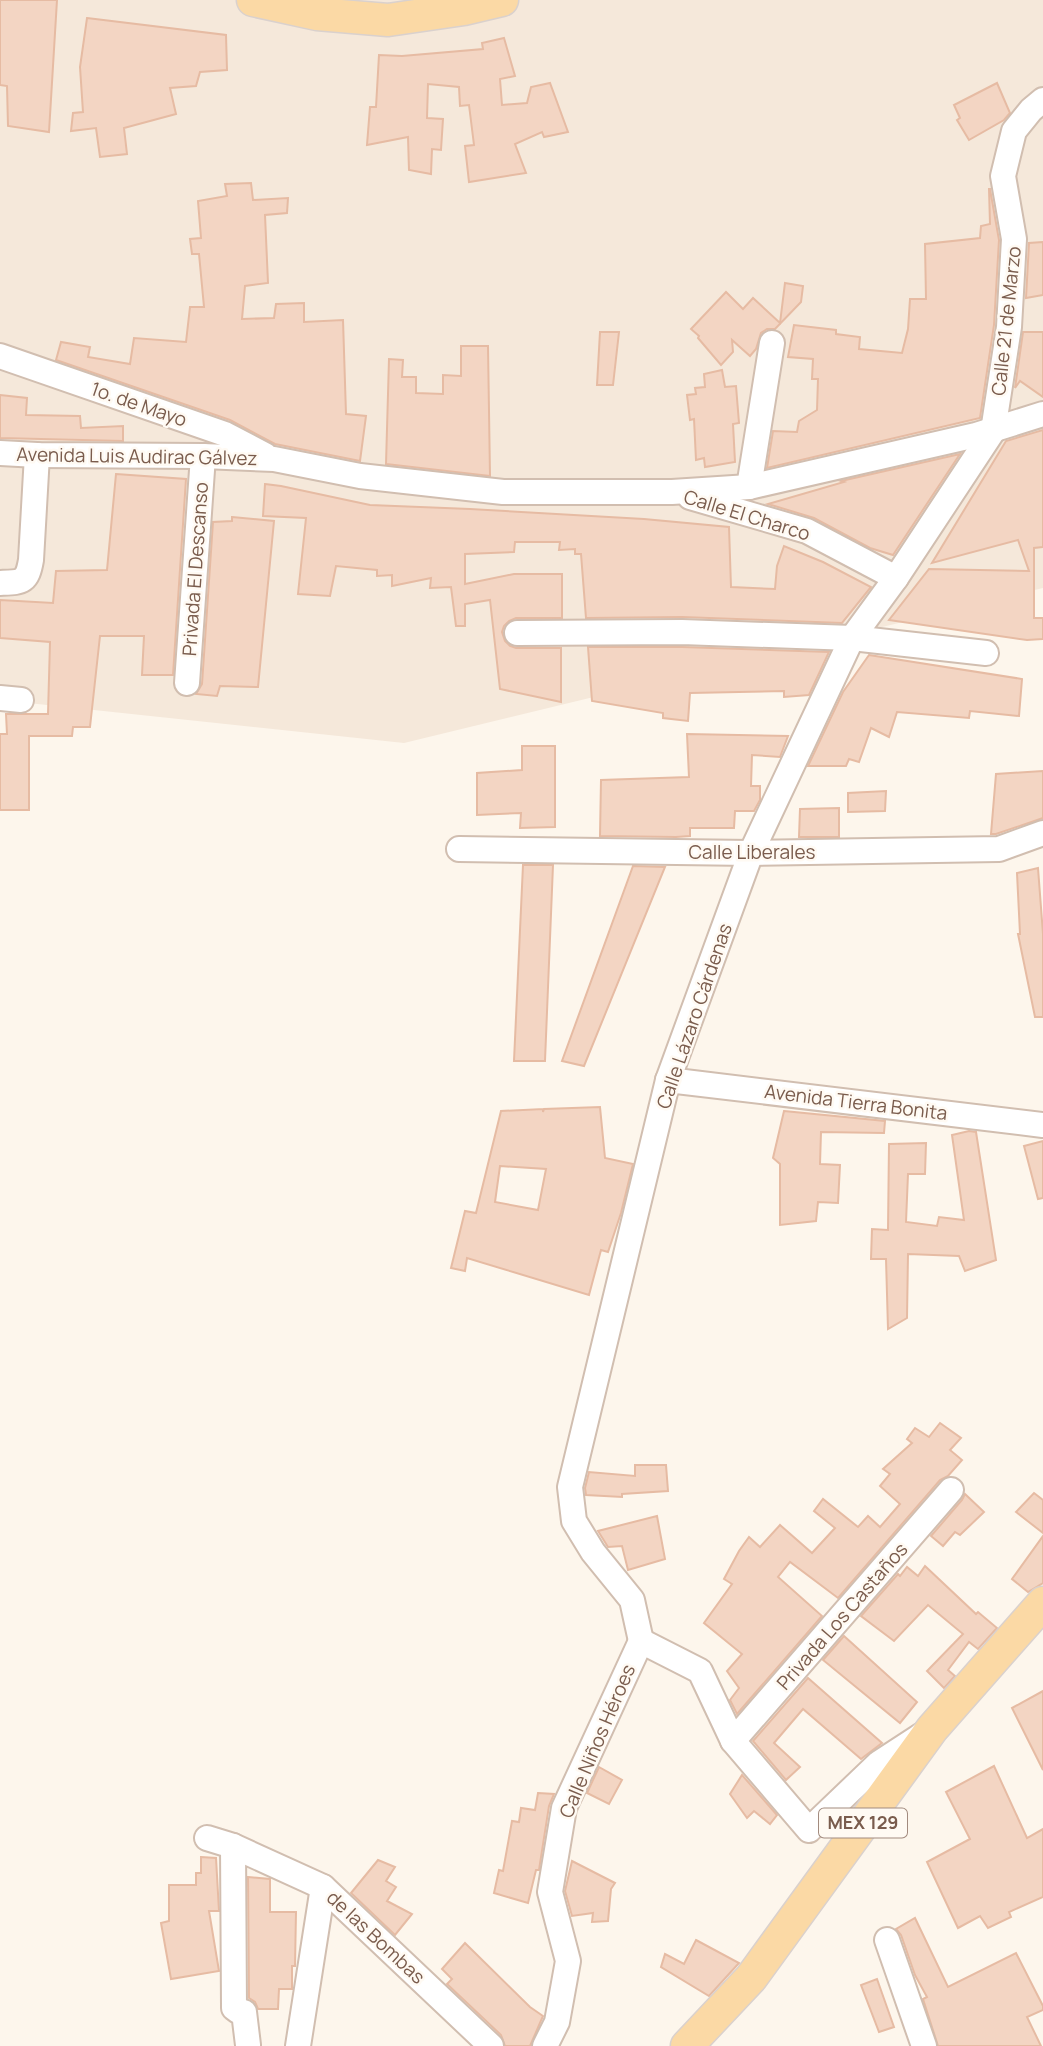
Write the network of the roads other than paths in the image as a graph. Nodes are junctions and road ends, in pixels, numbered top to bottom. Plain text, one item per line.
1 (253, 0) edge
2 (368, 0) edge
3 (405, 0) edge
4 (502, 0) edge
5 (1043, 100) edge
6 (772, 343) dead end
7 (0, 356) edge
8 (1043, 414) edge
9 (993, 431) junction
10 (0, 453) edge
11 (37, 455) junction
12 (203, 456) junction
13 (274, 459) junction
14 (748, 487) junction
15 (672, 492) junction
16 (896, 578) junction
17 (0, 583) edge
18 (517, 633) dead end
19 (852, 638) junction
20 (986, 653) dead end
21 (187, 683) dead end
22 (1043, 833) edge
23 (459, 849) dead end
24 (751, 853) junction
25 (668, 1080) junction
26 (1043, 1125) edge
27 (951, 1490) dead end
28 (1043, 1603) edge
29 (1043, 1632) edge
30 (641, 1641) junction
31 (932, 1729) junction
32 (733, 1741) junction
33 (207, 1838) dead end
34 (233, 1846) junction
35 (323, 1887) junction
36 (887, 1940) dead end
37 (248, 2045) edge
38 (298, 2046) edge
39 (491, 2046) edge
40 (545, 2046) edge
41 (687, 2046) edge
42 (716, 2046) edge
43 (923, 2046) edge

1 - 4 main road
2 - 3 main road
5 - 9 street, Calle 21 de Marzo
6 - 14 street
7 - 13 street, 1o. de Mayo
8 - 9 street
9 - 14 street
9 - 16 street, Calle Lázaro Cárdenas
10 - 11 street, Avenida Luis Audirac Gálvez
11 - 12 street, Avenida Luis Audirac Gálvez
11 - 17 street
12 - 13 street, Avenida Luis Audirac Gálvez
12 - 21 street, Privada El Descanso
13 - 15 street
14 - 15 street
15 - 16 street, Calle El Charco
16 - 19 street, Calle Lázaro Cárdenas
18 - 19 street
19 - 20 street
19 - 24 street, Calle Lázaro Cárdenas
22 - 24 street, Calle Liberales
23 - 24 street, Calle Liberales
24 - 25 street, Calle Lázaro Cárdenas
25 - 26 street, Avenida Tierra Bonita
25 - 30 street, Calle Lázaro Cárdenas
27 - 32 street, Privada Los Castaños
28 - 31 main road, MEX 129
29 - 42 main road, MEX 129
30 - 32 street
30 - 40 street, Calle Niños Héroes
31 - 32 street
31 - 41 main road, MEX 129
33 - 34 street, de las Bombas
34 - 35 street, de las Bombas
34 - 37 street
35 - 38 street
35 - 39 street, de las Bombas
36 - 43 street

